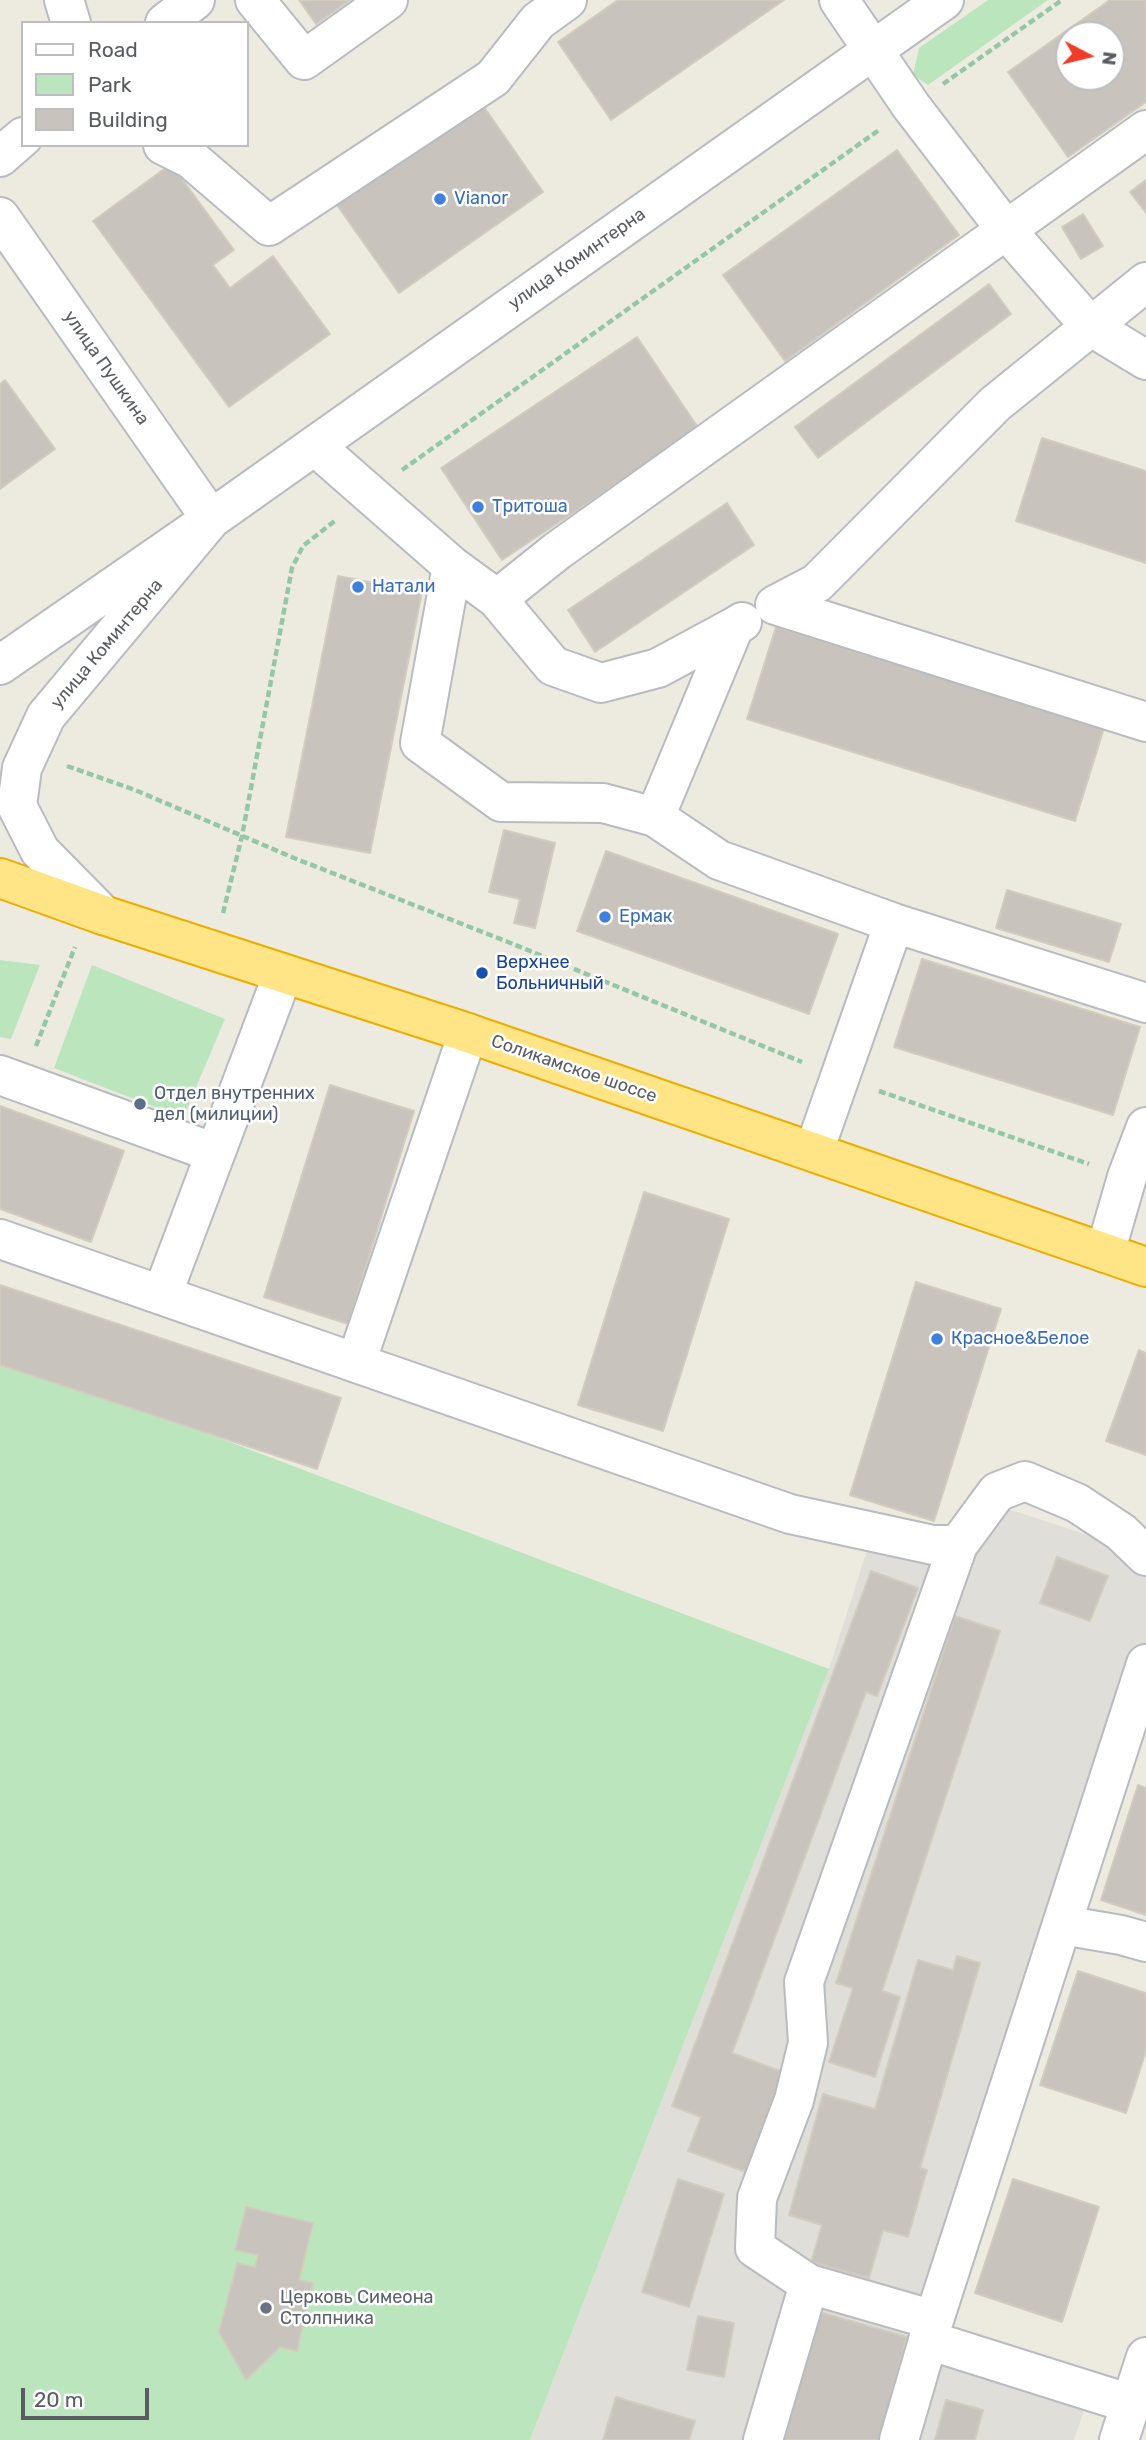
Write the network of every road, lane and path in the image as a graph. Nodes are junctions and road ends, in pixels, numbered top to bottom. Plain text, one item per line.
1 (64, 0) edge
2 (195, 0) edge
3 (255, 0) edge
4 (388, 0) edge
5 (567, 0) edge
6 (839, 0) edge
7 (944, 0) edge
8 (1062, 0) edge
9 (70, 21) edge
10 (168, 21) edge
11 (873, 49) junction
12 (911, 106) junction
13 (1146, 130) edge
14 (21, 139) edge
15 (167, 147) edge
16 (0, 157) edge
17 (0, 217) edge
18 (1007, 231) junction
19 (1146, 282) edge
20 (1090, 326) junction
21 (1146, 360) edge
22 (315, 446) junction
23 (368, 494) junction
24 (211, 519) junction
25 (452, 566) junction
26 (497, 599) junction
27 (775, 605) junction
28 (734, 626) junction
29 (0, 665) edge
30 (1146, 722) edge
31 (30, 752) junction
32 (655, 817) junction
33 (242, 836) junction
34 (0, 878) edge
35 (96, 913) junction
36 (894, 923) junction
37 (214, 950) junction
38 (283, 974) junction
39 (1146, 1003) edge
40 (468, 1033) junction
41 (840, 1078) junction
42 (11, 1079) edge
43 (1146, 1127) edge
44 (814, 1151) junction
45 (215, 1153) junction
46 (1127, 1177) junction
47 (0, 1238) edge
48 (1105, 1253) junction
49 (1146, 1267) edge
50 (162, 1295) junction
51 (356, 1363) junction
52 (958, 1545) junction
53 (1146, 1556) edge
54 (1146, 1664) edge
55 (1062, 1925) junction
56 (1146, 1942) edge
57 (808, 2284) junction
58 (931, 2330) junction
59 (1146, 2357) edge
60 (1131, 2404) junction
61 (763, 2440) edge
62 (899, 2440) edge
63 (1119, 2440) edge

1 - 9 street
2 - 10 street
3 - 4 street
5 - 15 street
6 - 11 street
7 - 11 street, улица Коминтерна
8 - 12 path
11 - 12 street
11 - 22 street, улица Коминтерна
12 - 18 street
12 - 23 path
13 - 18 street
14 - 16 street
17 - 24 street, улица Пушкина
18 - 20 street
18 - 26 street
19 - 20 street
20 - 21 street
20 - 27 street
22 - 23 street
22 - 24 street, улица Коминтерна
23 - 25 street
23 - 33 path
24 - 29 street, улица Коминтерна
24 - 31 street, улица Коминтерна
25 - 26 street
25 - 32 street
26 - 28 street
27 - 28 street
27 - 30 street
28 - 32 street
31 - 33 path
31 - 35 street, улица Коминтерна
32 - 36 street
33 - 37 path
33 - 41 path
34 - 35 highway, Соликамское шоссе
35 - 37 highway, Соликамское шоссе
35 - 42 path
36 - 39 street
36 - 41 street
37 - 38 highway, Соликамское шоссе
38 - 40 highway, Соликамское шоссе
38 - 45 street
40 - 44 highway, Соликамское шоссе
40 - 51 street
41 - 44 street
41 - 46 path
42 - 45 street
43 - 46 street
44 - 48 highway, Соликамское шоссе
45 - 50 street
46 - 48 street
47 - 50 street
48 - 49 highway, Соликамское шоссе
50 - 51 street
51 - 52 street
52 - 53 street
52 - 57 street
54 - 55 street
55 - 56 street
55 - 58 street
57 - 58 street
57 - 61 street
58 - 60 street
58 - 62 street
59 - 60 street
60 - 63 street

